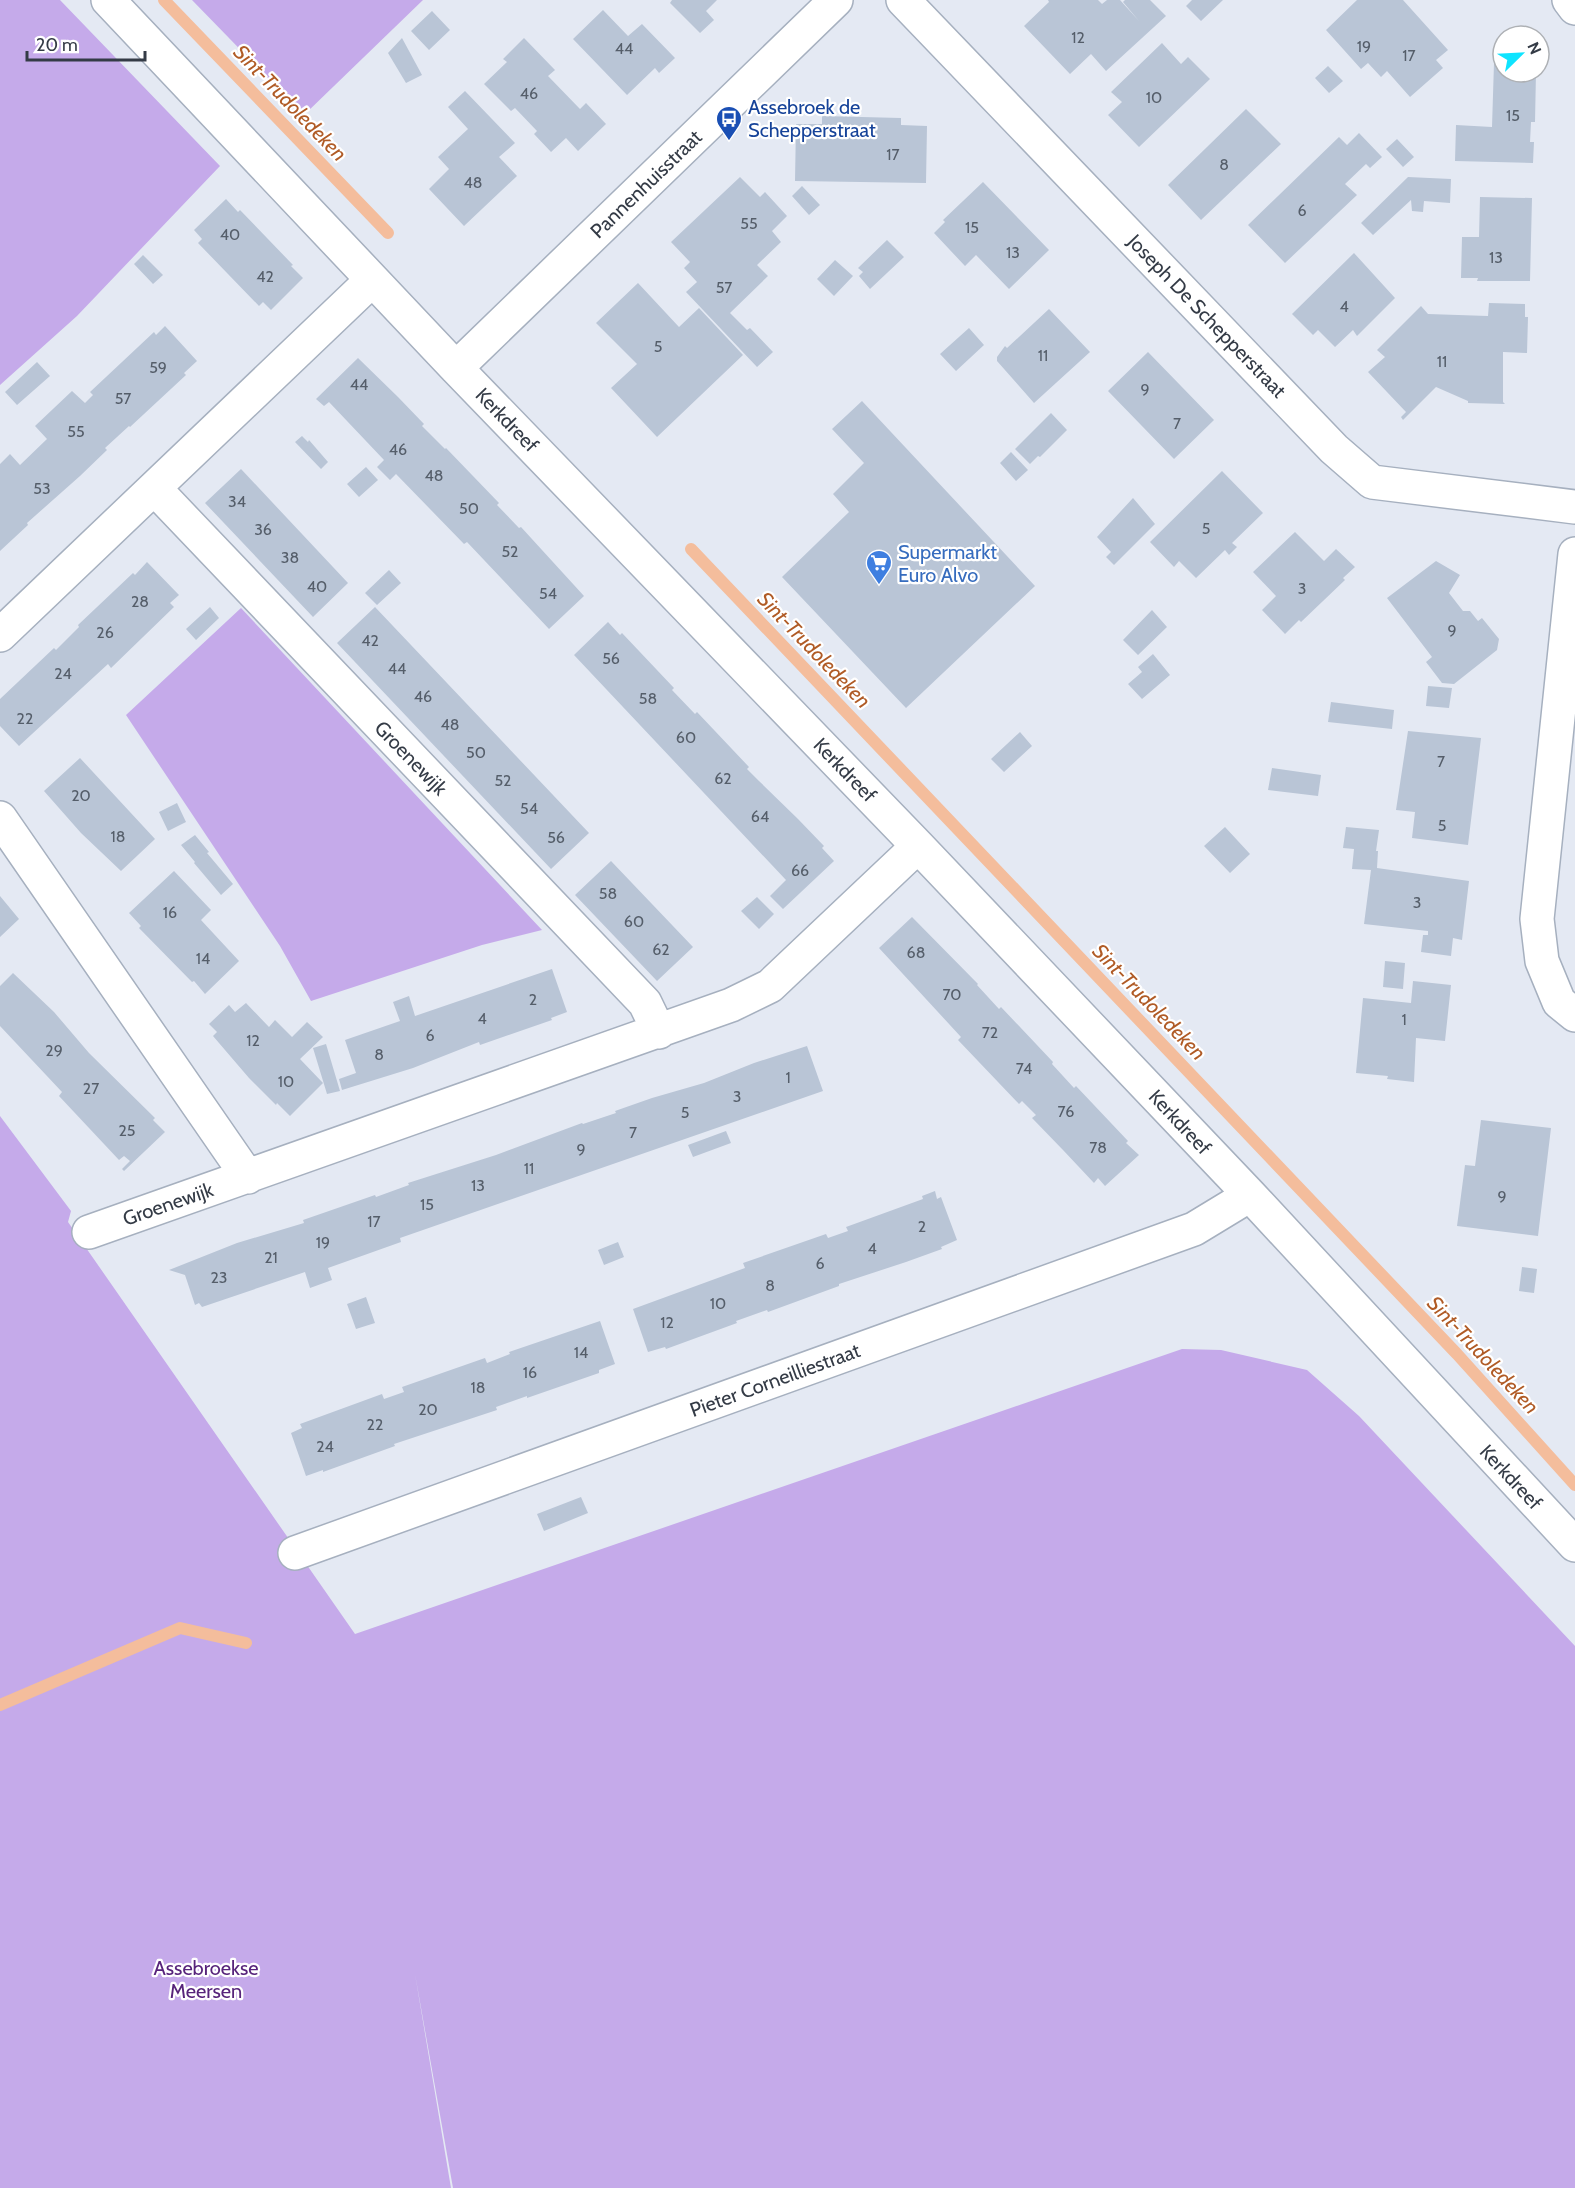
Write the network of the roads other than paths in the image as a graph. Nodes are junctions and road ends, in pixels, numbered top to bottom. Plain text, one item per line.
1 (108, 0) edge
2 (836, 0) edge
3 (903, 0) edge
4 (1569, 0) edge
5 (1575, 8) edge
6 (372, 280) junction
7 (456, 368) junction
8 (155, 489) junction
9 (1575, 507) edge
10 (1575, 554) edge
11 (0, 634) edge
12 (0, 818) edge
13 (918, 846) junction
14 (1567, 1009) edge
15 (659, 1032) junction
16 (248, 1177) junction
17 (1250, 1195) junction
18 (89, 1232) dead end
19 (1575, 1545) edge
20 (295, 1553) dead end

1 - 6 street, Kerkdreef
2 - 7 street, Pannenhuisstraat
3 - 9 street, Joseph De Schepperstraat
4 - 5 street
6 - 7 street, Kerkdreef
6 - 8 street
7 - 13 street, Kerkdreef
8 - 11 street
8 - 15 street, Groenewijk
10 - 14 street
12 - 16 street
13 - 15 street, Groenewijk
13 - 17 street, Kerkdreef
15 - 16 street, Groenewijk
16 - 18 street, Groenewijk
17 - 19 street, Kerkdreef
17 - 20 street, Pieter Corneilliestraat

